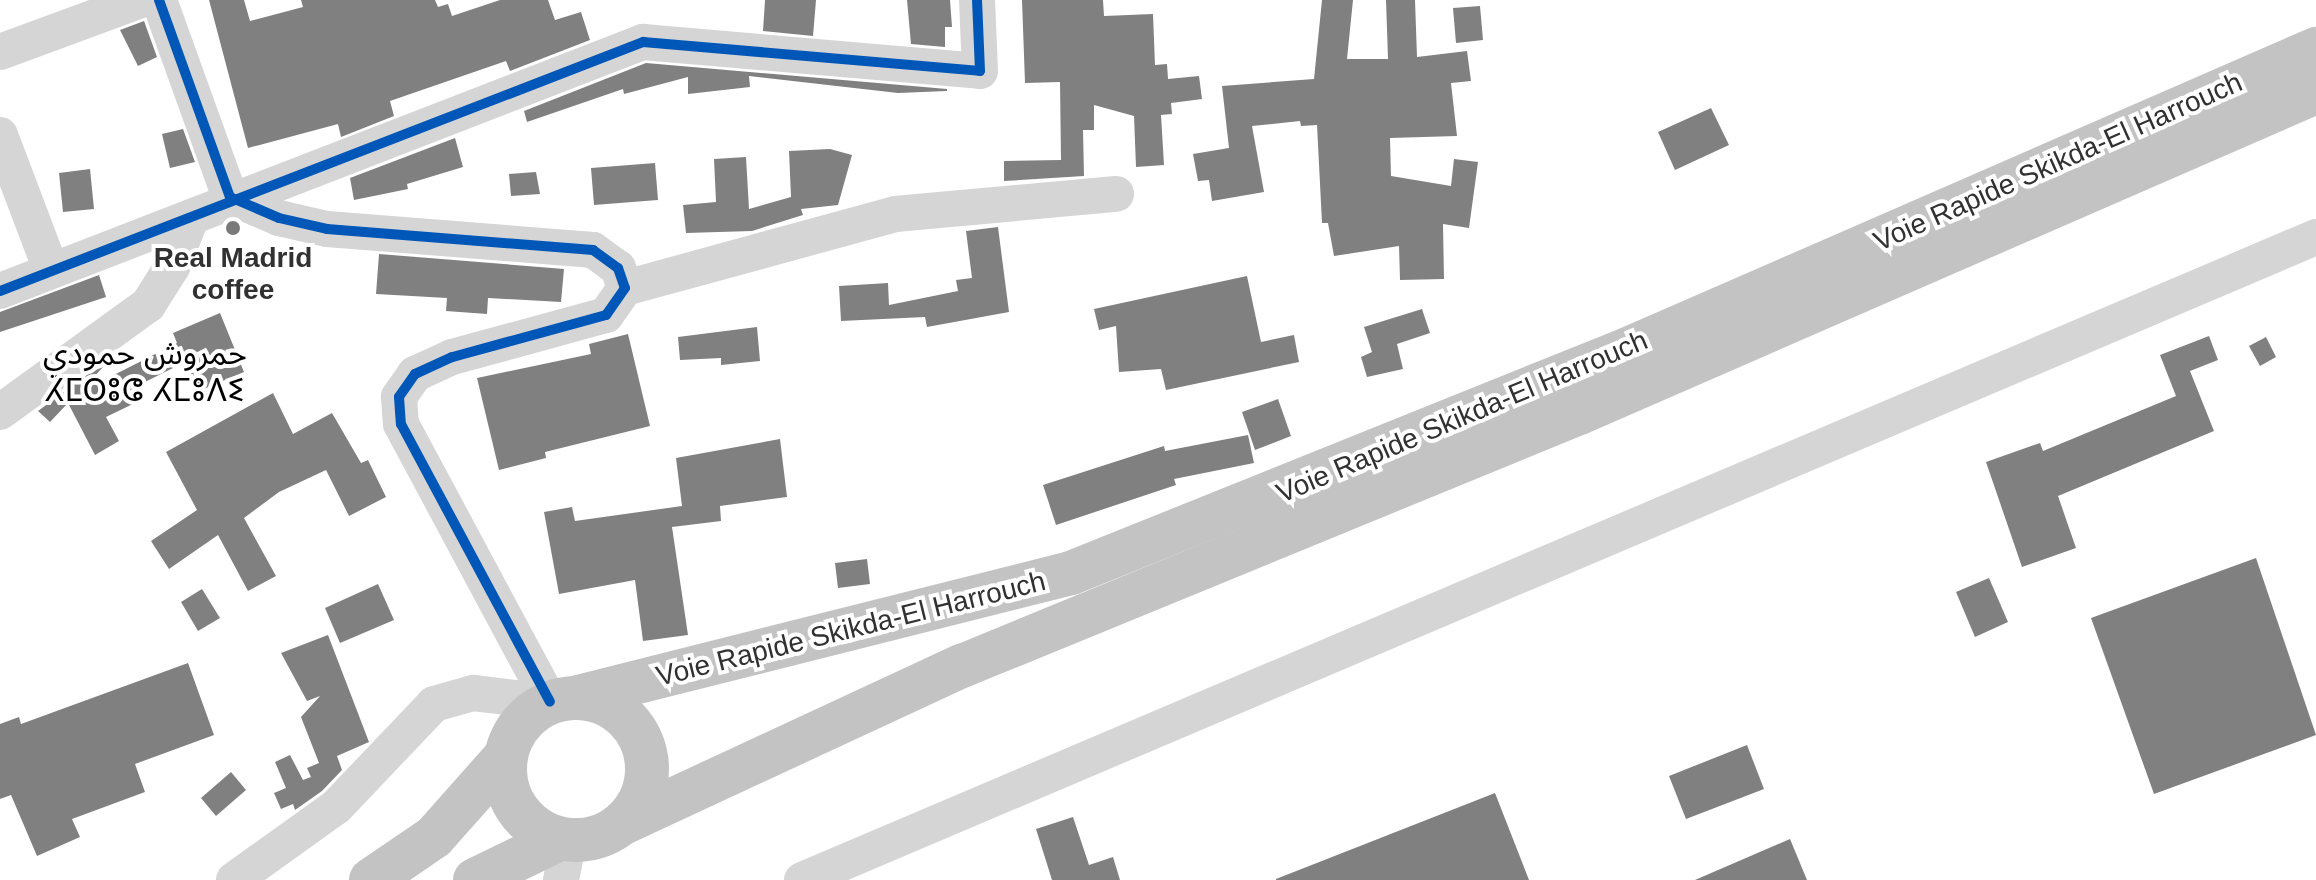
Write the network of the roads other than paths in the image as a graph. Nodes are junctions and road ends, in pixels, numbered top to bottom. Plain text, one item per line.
1 (141, 0) edge
2 (159, 0) edge
3 (977, 0) edge
4 (2316, 49) edge
5 (0, 52) edge
6 (2316, 92) edge
7 (0, 135) edge
8 (1116, 194) dead end
9 (230, 197) junction
10 (191, 218) junction
11 (2316, 237) edge
12 (51, 270) junction
13 (625, 288) junction
14 (0, 291) edge
15 (0, 412) edge
16 (564, 700) junction
17 (505, 757) junction
18 (623, 823) junction
19 (563, 853) edge
20 (499, 876) edge
21 (234, 880) edge
22 (371, 880) edge
23 (802, 880) edge

1 - 5 street
2 - 9 street
3 - 9 street
4 - 16 highway, Voie Rapide Skikda-El Harrouch
6 - 18 highway, Voie Rapide Skikda-El Harrouch
7 - 12 street
8 - 13 street
9 - 10 street
9 - 13 street
10 - 12 street
10 - 15 street
11 - 23 street
12 - 14 street
13 - 16 street
16 - 17 highway, Voie Rapide Skikda-El Harrouch
16 - 18 highway
16 - 21 street
17 - 19 highway
17 - 22 highway, Voie Rapide Skikda-El Harrouch
18 - 19 highway, Voie Rapide Skikda-El Harrouch
19 - 20 highway, Voie Rapide Skikda-El Harrouch

